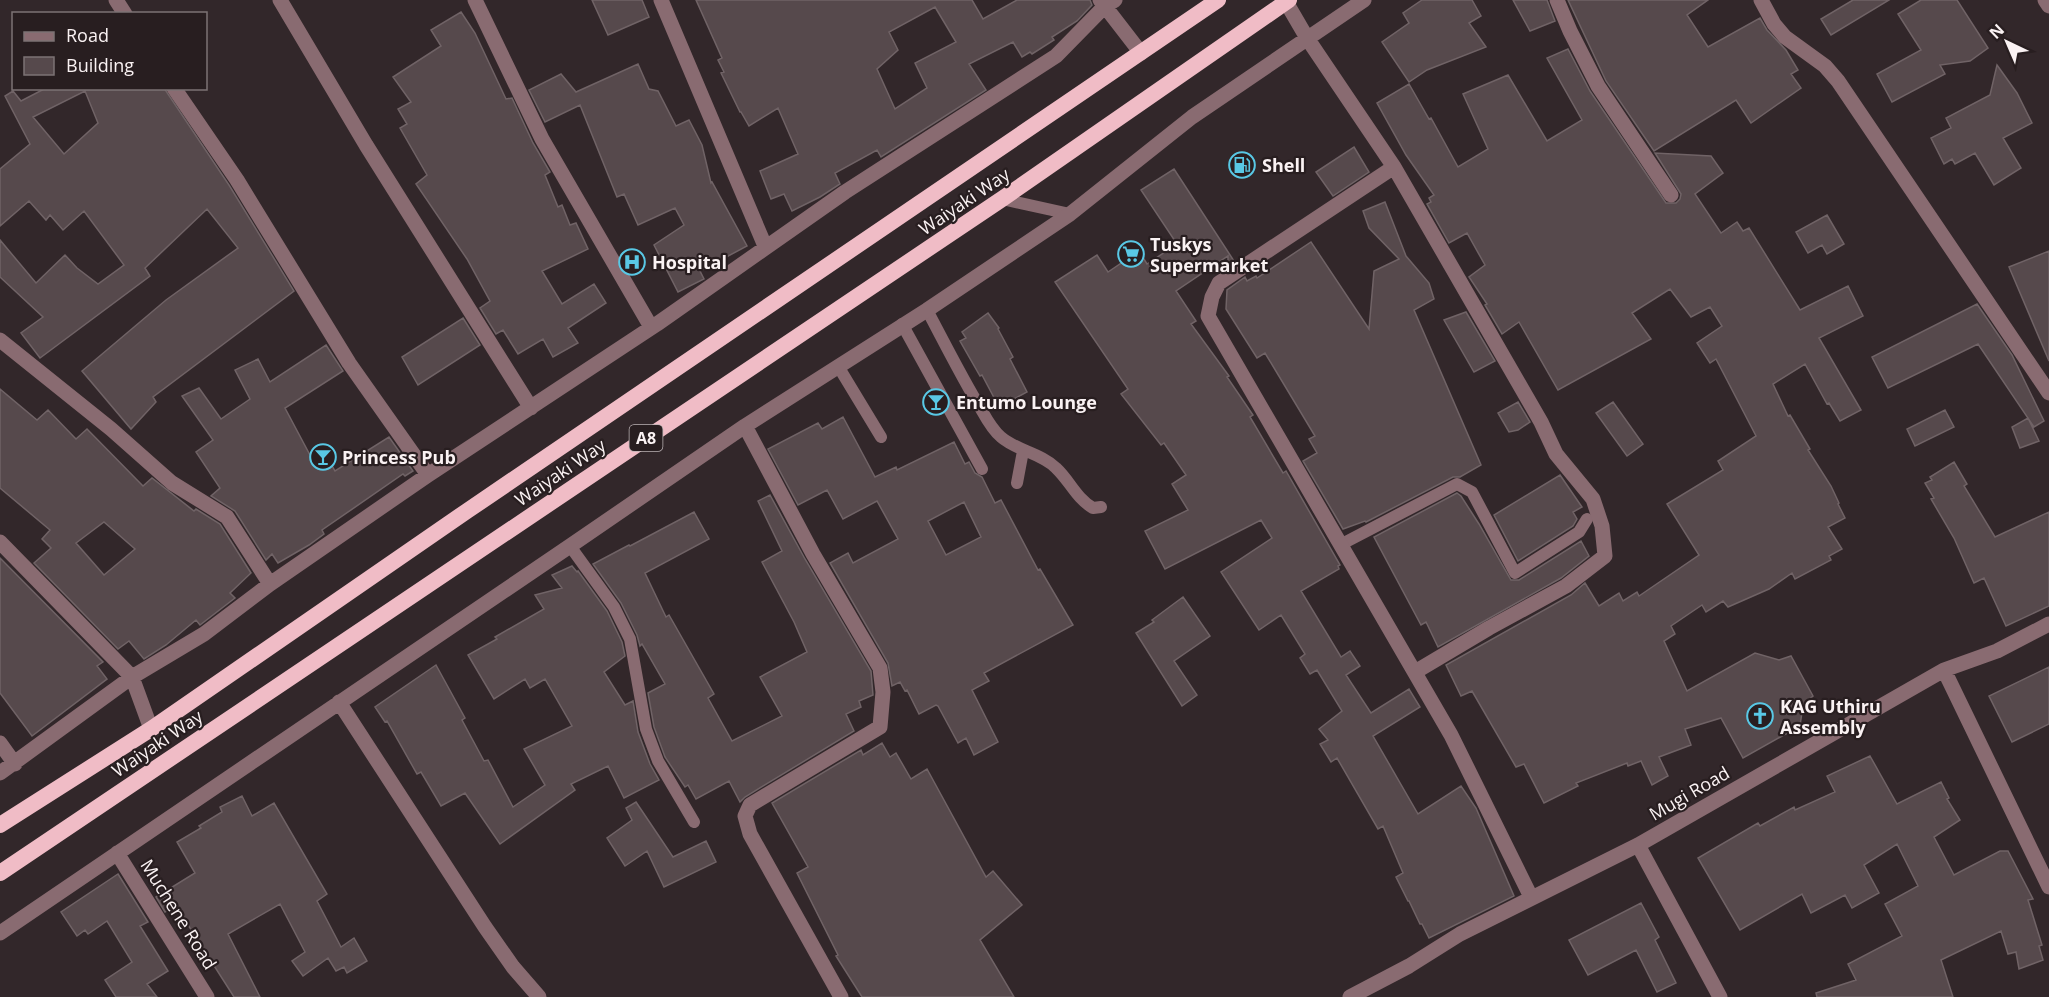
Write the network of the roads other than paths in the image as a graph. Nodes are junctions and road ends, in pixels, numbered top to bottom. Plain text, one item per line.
1 (280, 0) edge
2 (475, 0) edge
3 (661, 0) edge
4 (1218, 0) edge
5 (1364, 0) edge
6 (1557, 0) edge
7 (1761, 0) edge
8 (2045, 0) edge
9 (1288, 1) edge
10 (1107, 2) edge
11 (2049, 6) edge
12 (1307, 38) junction
13 (1141, 53) junction
14 (175, 90) edge
15 (1394, 167) junction
16 (1671, 195) dead end
17 (1002, 199) junction
18 (1070, 214) junction
19 (765, 246) junction
20 (927, 310) junction
21 (902, 324) junction
22 (651, 327) junction
23 (0, 340) edge
24 (838, 366) junction
25 (2049, 393) edge
26 (531, 408) junction
27 (745, 426) junction
28 (881, 437) dead end
29 (1023, 451) junction
30 (982, 469) dead end
31 (428, 475) junction
32 (1017, 483) dead end
33 (1101, 507) dead end
34 (1587, 519) dead end
35 (0, 542) edge
36 (1340, 545) junction
37 (570, 546) junction
38 (270, 584) junction
39 (2049, 624) edge
40 (1944, 670) junction
41 (1415, 672) junction
42 (132, 677) junction
43 (339, 702) junction
44 (151, 729) junction
45 (0, 743) edge
46 (15, 764) junction
47 (0, 773) edge
48 (694, 822) dead end
49 (0, 825) edge
50 (1638, 844) junction
51 (117, 853) junction
52 (0, 873) edge
53 (2049, 887) edge
54 (1532, 897) junction
55 (0, 933) edge
56 (207, 997) edge
57 (539, 997) edge
58 (842, 997) edge
59 (1350, 997) edge
60 (1720, 997) edge

1 - 26 street
2 - 22 street
3 - 19 street
4 - 13 highway, Waiyaki Way / A8
5 - 12 street
6 - 16 street
7 - 25 street
8 - 11 street
9 - 12 street
9 - 17 highway, Waiyaki Way / A8
10 - 13 street
10 - 19 street
12 - 15 street
12 - 18 street
13 - 44 highway, Waiyaki Way / A8
14 - 31 street
15 - 36 street
15 - 41 street
17 - 18 lane
17 - 52 highway, Waiyaki Way / A8
18 - 20 street
19 - 22 street
20 - 21 street
20 - 29 lane
21 - 24 street
21 - 30 lane
22 - 26 street
23 - 38 street
24 - 27 street
24 - 28 lane
26 - 31 street
27 - 37 street
27 - 58 street
29 - 32 lane
29 - 33 lane
31 - 38 street
34 - 36 lane
35 - 42 street
36 - 41 street
37 - 43 street
37 - 48 lane
38 - 42 street
39 - 40 street, Mugi Road
40 - 50 street, Mugi Road
40 - 53 street
41 - 54 street
42 - 44 street
42 - 46 street
43 - 51 street
43 - 57 street
44 - 49 highway, Waiyaki Way / A8
45 - 46 street
46 - 47 street
50 - 54 street, Mugi Road
50 - 60 street
51 - 55 street
51 - 56 street, Muchene Road
54 - 59 street, Mugi Road

